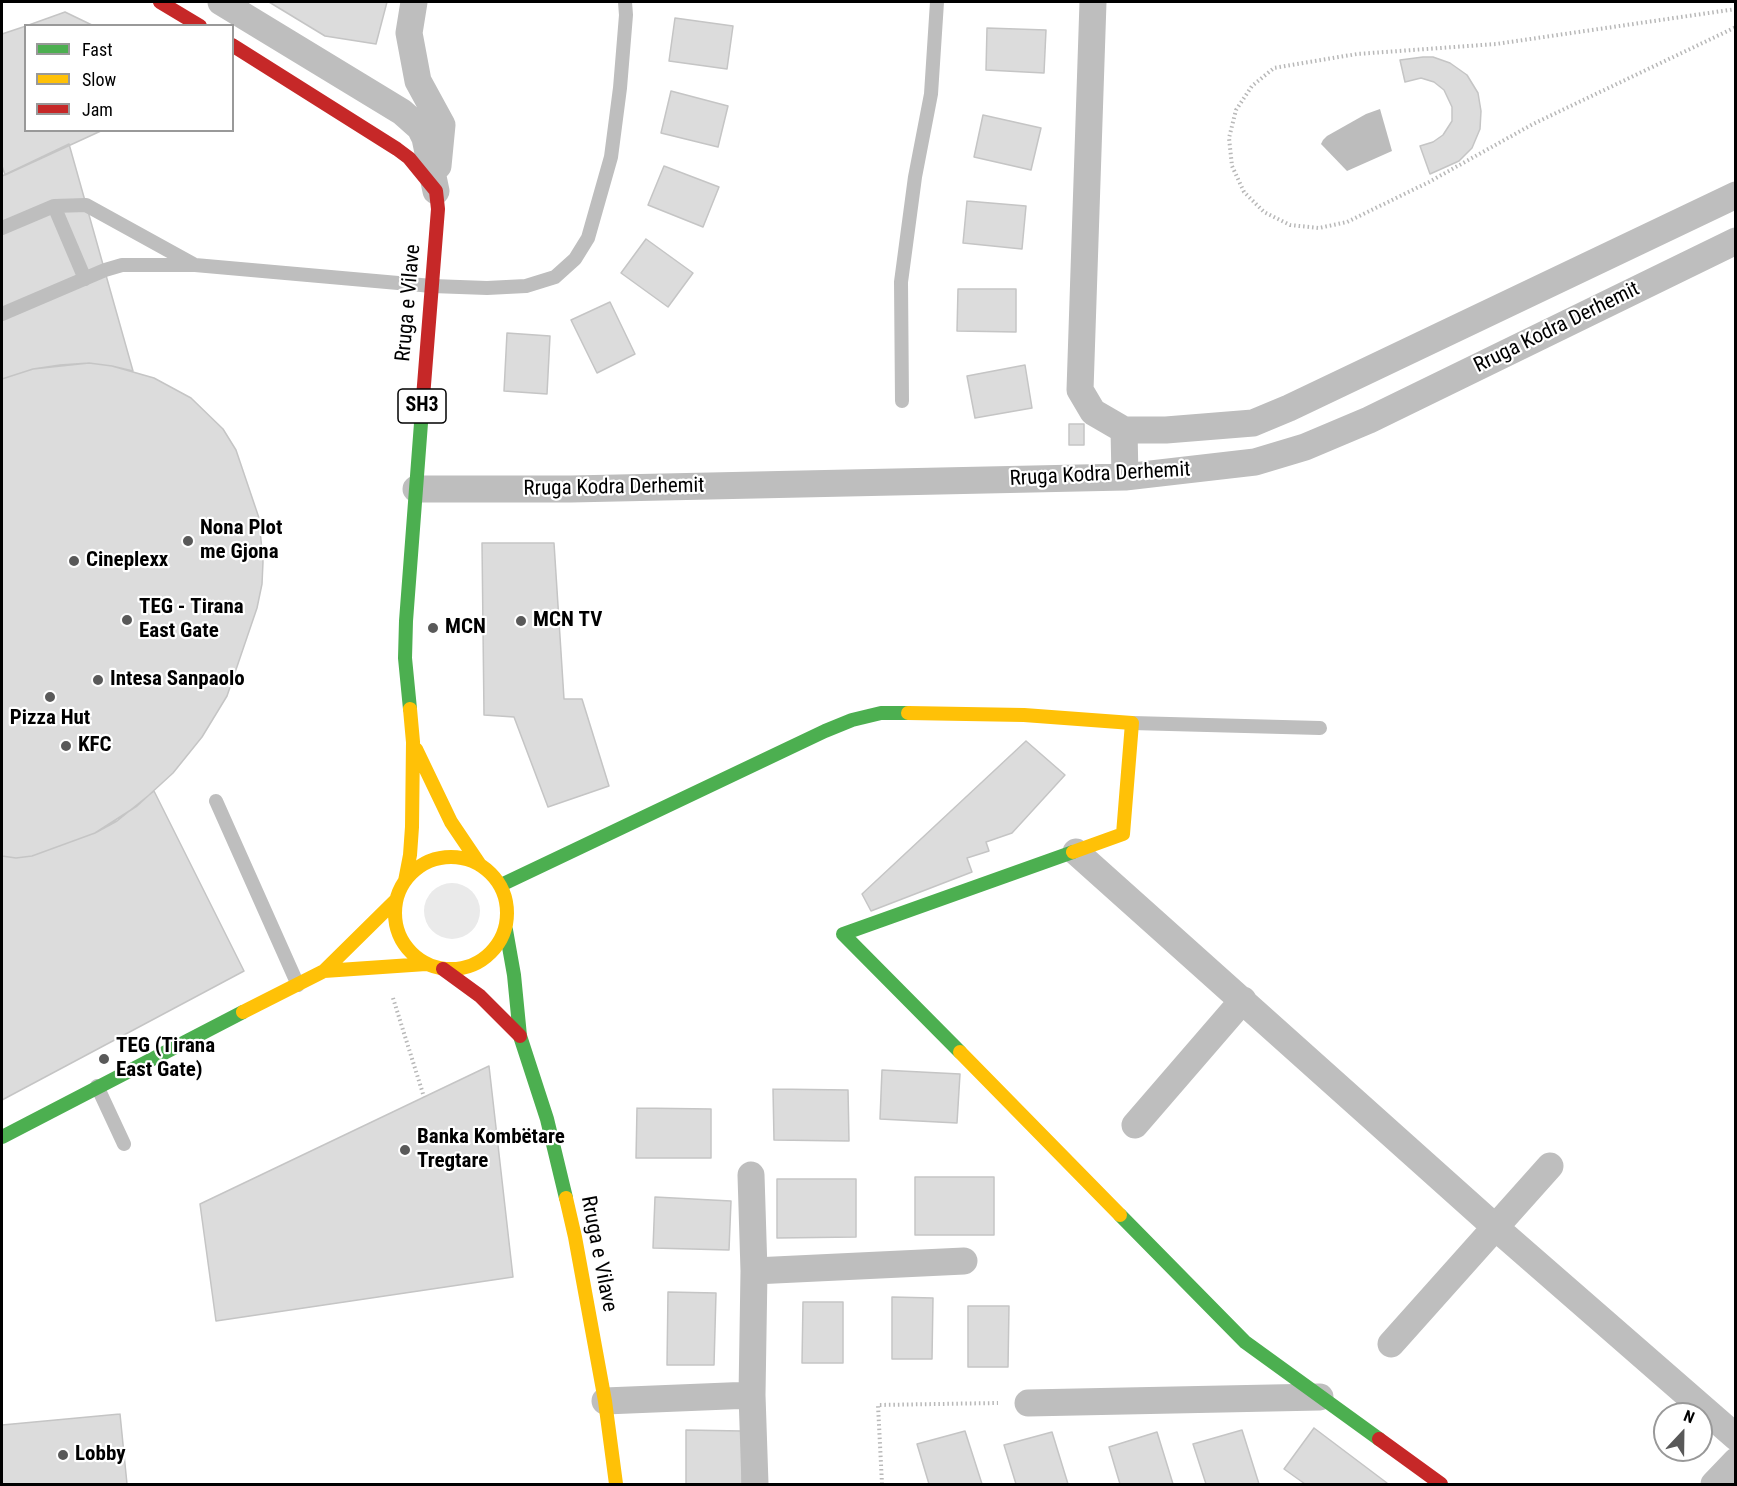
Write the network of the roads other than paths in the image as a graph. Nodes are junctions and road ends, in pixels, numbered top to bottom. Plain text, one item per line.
1 (160, 2) edge
2 (220, 2) edge
3 (414, 2) edge
4 (625, 2) edge
5 (937, 2) edge
6 (1093, 2) edge
7 (197, 24) edge
8 (234, 46) edge
9 (436, 191) junction
10 (1736, 195) edge
11 (54, 206) junction
12 (2, 228) edge
13 (1736, 242) edge
14 (195, 265) junction
15 (85, 279) junction
16 (432, 286) junction
17 (2, 314) edge
18 (902, 401) dead end
19 (1124, 430) junction
20 (1125, 477) junction
21 (416, 489) junction
22 (1132, 723) junction
23 (1320, 728) dead end
24 (413, 742) junction
25 (216, 801) dead end
26 (1076, 852) junction
27 (480, 865) junction
28 (405, 881) junction
29 (501, 885) junction
30 (396, 900) junction
31 (506, 930) junction
32 (426, 964) junction
33 (443, 969) junction
34 (324, 971) junction
35 (298, 985) junction
36 (1244, 1000) junction
37 (520, 1036) junction
38 (98, 1086) junction
39 (1135, 1125) dead end
40 (2, 1137) edge
41 (124, 1144) dead end
42 (1550, 1166) dead end
43 (751, 1175) dead end
44 (1495, 1227) junction
45 (964, 1261) dead end
46 (754, 1271) junction
47 (1392, 1344) dead end
48 (752, 1395) junction
49 (1320, 1397) junction
50 (605, 1401) junction
51 (1028, 1403) road end
52 (1736, 1437) edge
53 (1736, 1461) edge
54 (616, 1485) edge
55 (755, 1485) edge
56 (1441, 1485) edge
57 (1714, 1485) edge

1 - 7 street
2 - 9 street
3 - 9 street
4 - 16 lane
5 - 18 lane
6 - 19 street
8 - 9 street
9 - 16 street, Rruga e Vilave / SH3
10 - 19 street
11 - 12 lane
11 - 14 lane
11 - 15 lane
13 - 20 street, Rruga Kodra Derhemit
14 - 15 lane
14 - 16 lane
15 - 17 lane
16 - 21 street, Rruga e Vilave / SH3
19 - 20 street
20 - 21 street, Rruga Kodra Derhemit
21 - 24 street, Rruga e Vilave / SH3
22 - 23 lane
22 - 26 street
22 - 29 street
24 - 27 street, Rruga e Vilave / SH3
24 - 28 street, Rruga e Vilave / SH3
25 - 35 lane
26 - 36 street
26 - 49 street
27 - 28 street
27 - 29 street
28 - 30 street
29 - 31 street
30 - 32 street
30 - 34 street
31 - 33 street
31 - 37 street, Rruga e Vilave
32 - 33 street
32 - 34 street
33 - 37 street, Rruga e Vilave
34 - 35 street
35 - 38 street
36 - 39 street
36 - 44 street
37 - 50 street, Rruga e Vilave
38 - 40 street
38 - 41 lane
42 - 44 street
43 - 46 street
44 - 47 street
44 - 52 street
45 - 46 street
46 - 48 street
48 - 50 street
48 - 55 street
49 - 51 street
49 - 56 street
50 - 54 street, Rruga e Vilave
53 - 57 street

